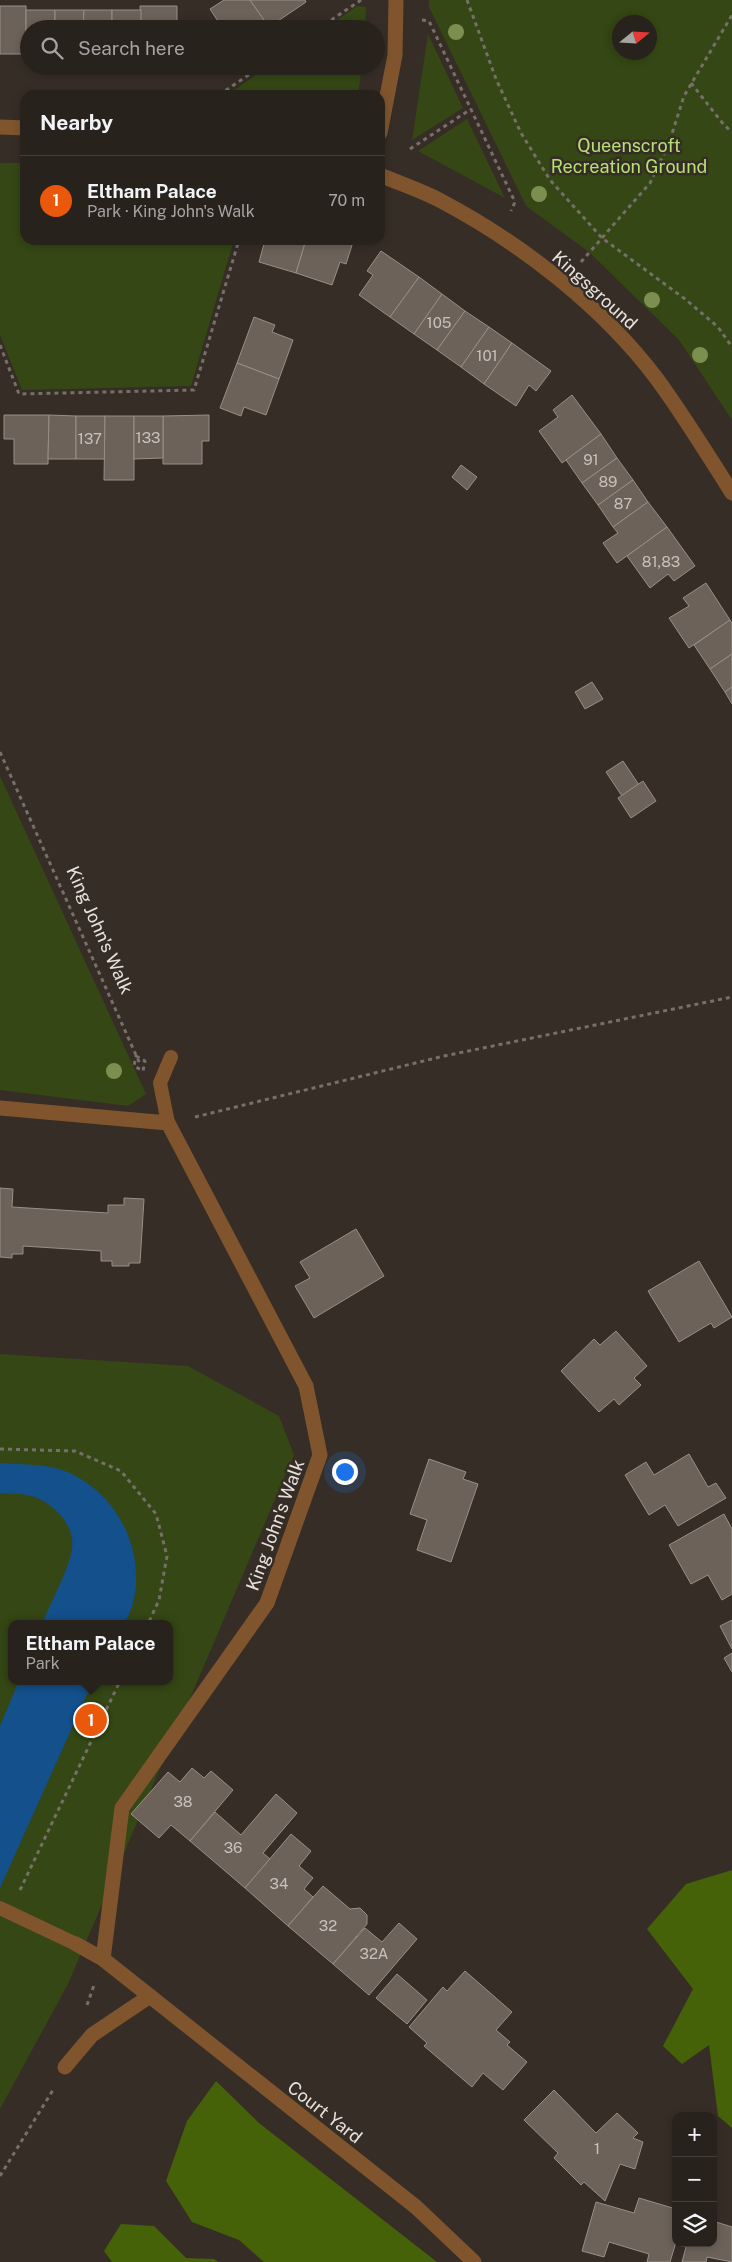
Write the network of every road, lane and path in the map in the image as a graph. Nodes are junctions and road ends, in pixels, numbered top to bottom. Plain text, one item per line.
1 (361, 0) edge
2 (396, 0) edge
3 (467, 0) edge
4 (732, 15) edge
5 (331, 20) edge
6 (422, 20) dead end
7 (249, 75) edge
8 (691, 84) junction
9 (226, 90) edge
10 (385, 107) edge
11 (471, 109) junction
12 (0, 128) edge
13 (20, 128) edge
14 (732, 132) edge
15 (410, 149) dead end
16 (385, 177) edge
17 (511, 211) dead end
18 (602, 238) junction
19 (238, 245) edge
20 (562, 283) junction
21 (0, 346) edge
22 (732, 347) edge
23 (732, 493) edge
24 (0, 752) edge
25 (732, 997) edge
26 (171, 1057) dead end
27 (148, 1080) dead end
28 (0, 1108) edge
29 (168, 1123) junction
30 (0, 1449) edge
31 (150, 1620) edge
32 (118, 1685) edge
33 (19, 1893) dead end
34 (0, 1908) edge
35 (76, 1944) joint
36 (103, 1959) junction
37 (150, 1996) junction
38 (65, 2067) dead end
39 (474, 2262) edge

1 - 5 path
2 - 10 street
3 - 18 path
4 - 8 path
6 - 11 path
7 - 9 path
8 - 14 path
8 - 18 path
11 - 15 path
11 - 17 path
12 - 13 street
16 - 20 street, Kingsground
18 - 20 path
18 - 22 path
19 - 21 path
20 - 23 street, Kingsground
24 - 27 path, King John's Walk
25 - 29 path
26 - 29 lane
28 - 29 street
29 - 36 street, King John's Walk
30 - 31 path
32 - 33 path
34 - 35 lane, bridge
35 - 36 street, Court Yard
36 - 37 street, Court Yard
37 - 38 street
37 - 39 street, Court Yard

